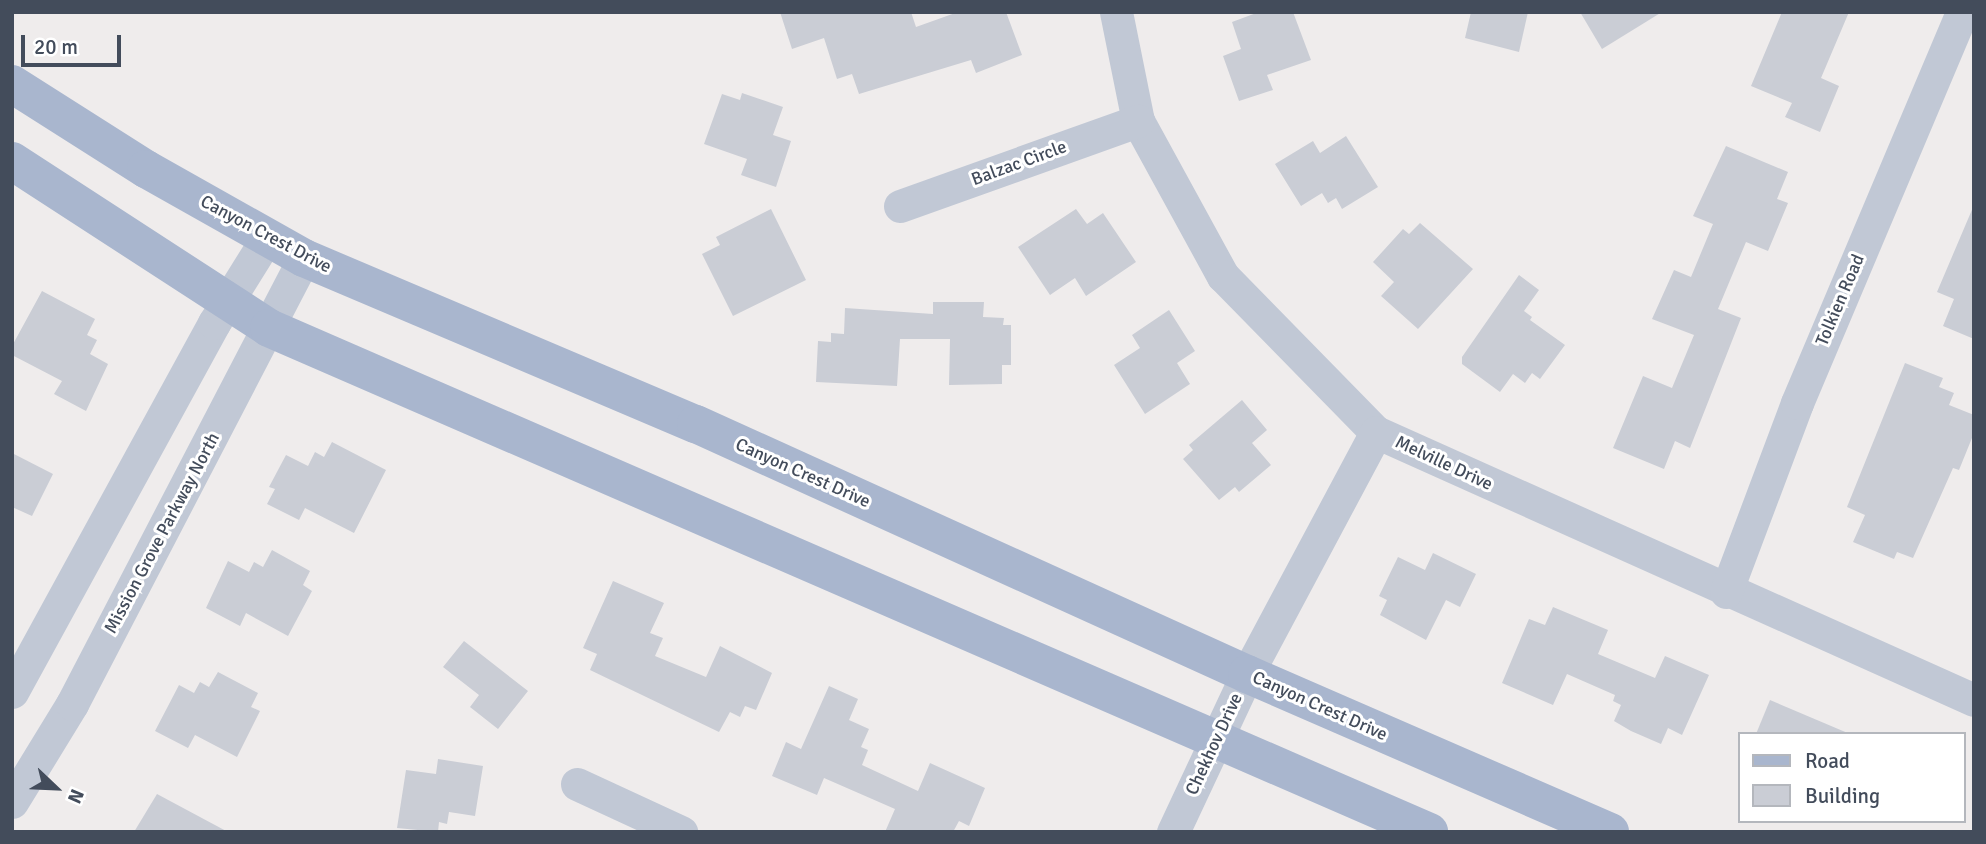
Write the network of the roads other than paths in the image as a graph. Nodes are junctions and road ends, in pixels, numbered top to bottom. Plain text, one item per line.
1 (1115, 12) edge
2 (1962, 12) edge
3 (12, 84) edge
4 (1138, 121) junction
5 (12, 160) edge
6 (900, 206) dead end
7 (267, 238) junction
8 (304, 258) junction
9 (227, 302) junction
10 (269, 328) junction
11 (1376, 432) junction
12 (1726, 592) junction
13 (1247, 674) junction
14 (12, 692) edge
15 (1974, 700) edge
16 (1215, 741) junction
17 (577, 784) dead end
18 (12, 802) edge
19 (681, 832) edge
20 (1173, 832) edge
21 (1429, 832) edge
22 (1610, 832) edge

1 - 4 street, Melville Drive
2 - 12 street, Tolkien Road
3 - 7 main road, Canyon Crest Drive
4 - 6 street, Balzac Circle
4 - 11 street, Melville Drive
5 - 9 main road
7 - 8 main road, Canyon Crest Drive
7 - 9 street
8 - 10 street, Mission Grove Parkway North
8 - 13 main road, Canyon Crest Drive
9 - 10 main road
9 - 14 street
10 - 16 main road
10 - 18 street, Mission Grove Parkway North
11 - 12 street, Melville Drive
11 - 13 street, Chekhov Drive
12 - 15 street, Melville Drive
13 - 16 street, Chekhov Drive
13 - 22 main road, Canyon Crest Drive
16 - 20 street, Chekhov Drive
16 - 21 main road
17 - 19 street

